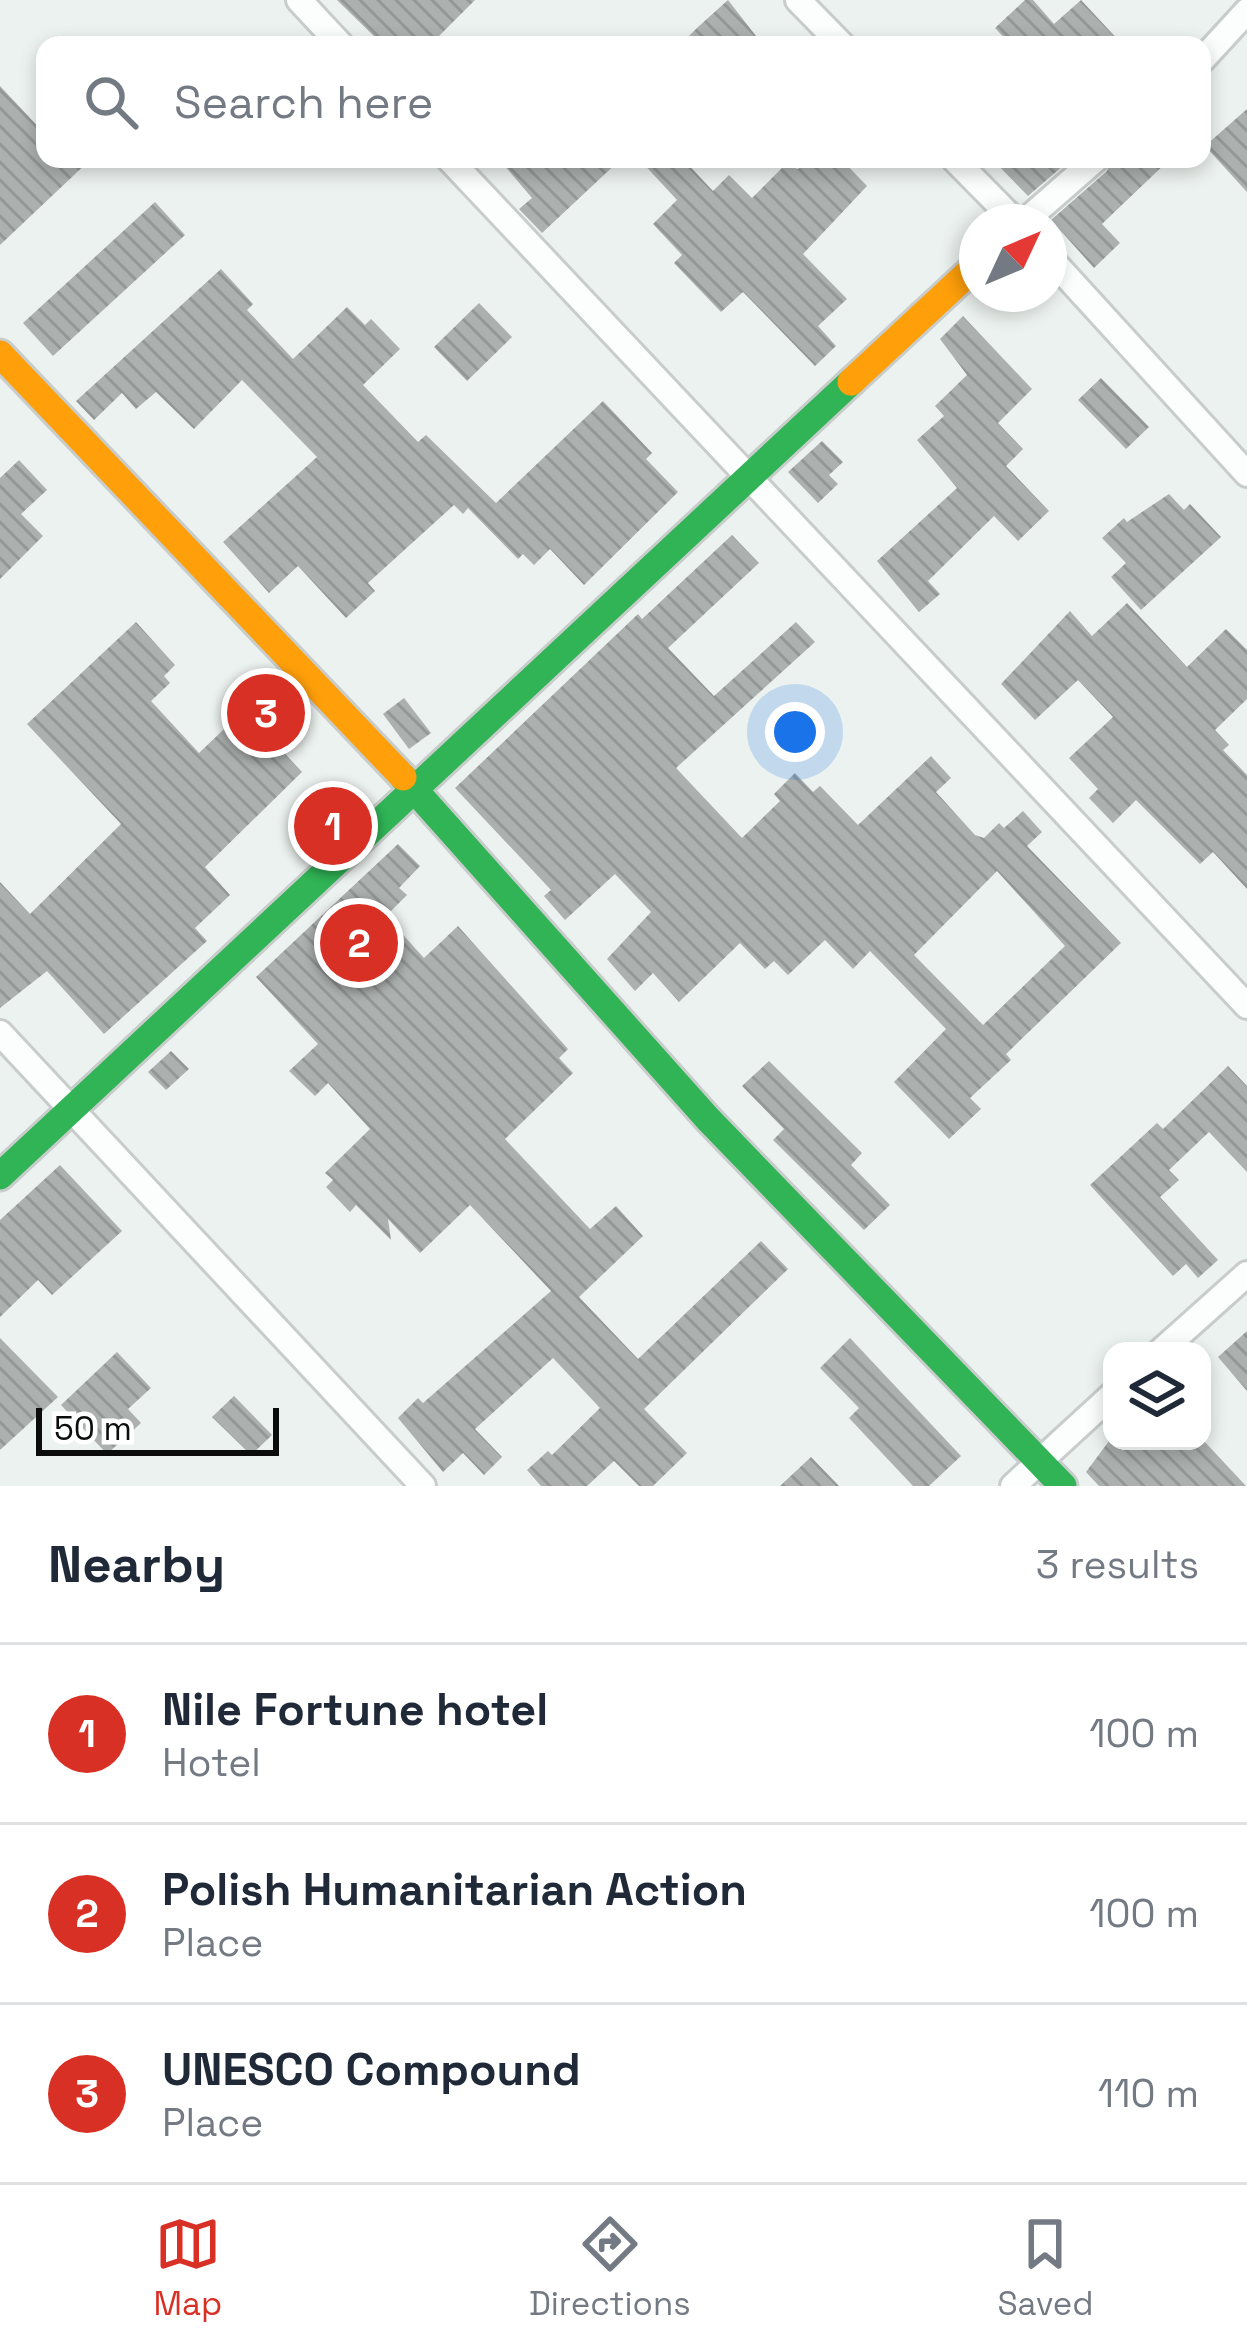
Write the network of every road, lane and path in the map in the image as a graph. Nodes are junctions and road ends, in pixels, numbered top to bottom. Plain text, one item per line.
1 (299, 0) edge
2 (798, 0) edge
3 (1247, 10) edge
4 (333, 36) edge
5 (833, 36) edge
6 (1211, 50) edge
7 (458, 168) edge
8 (964, 168) edge
9 (1085, 168) edge
10 (1001, 204) edge
11 (1042, 204) edge
12 (1067, 277) edge
13 (959, 282) edge
14 (0, 354) edge
15 (1247, 474) edge
16 (749, 475) junction
17 (415, 790) junction
18 (1247, 1006) edge
19 (0, 1033) edge
20 (72, 1110) junction
21 (0, 1177) edge
22 (1247, 1274) edge
23 (1171, 1342) edge
24 (1103, 1403) edge
25 (1040, 1460) junction
26 (423, 1486) edge
27 (1013, 1486) edge
28 (1063, 1486) edge

1 - 4 street
2 - 5 street
3 - 6 street
7 - 16 street
8 - 10 street
9 - 11 street
12 - 15 street
13 - 16 street
14 - 17 street
16 - 17 street
16 - 18 street
17 - 20 street
17 - 25 street
19 - 20 street
20 - 21 street
20 - 26 street
22 - 23 street
24 - 25 street
25 - 27 street
25 - 28 street

